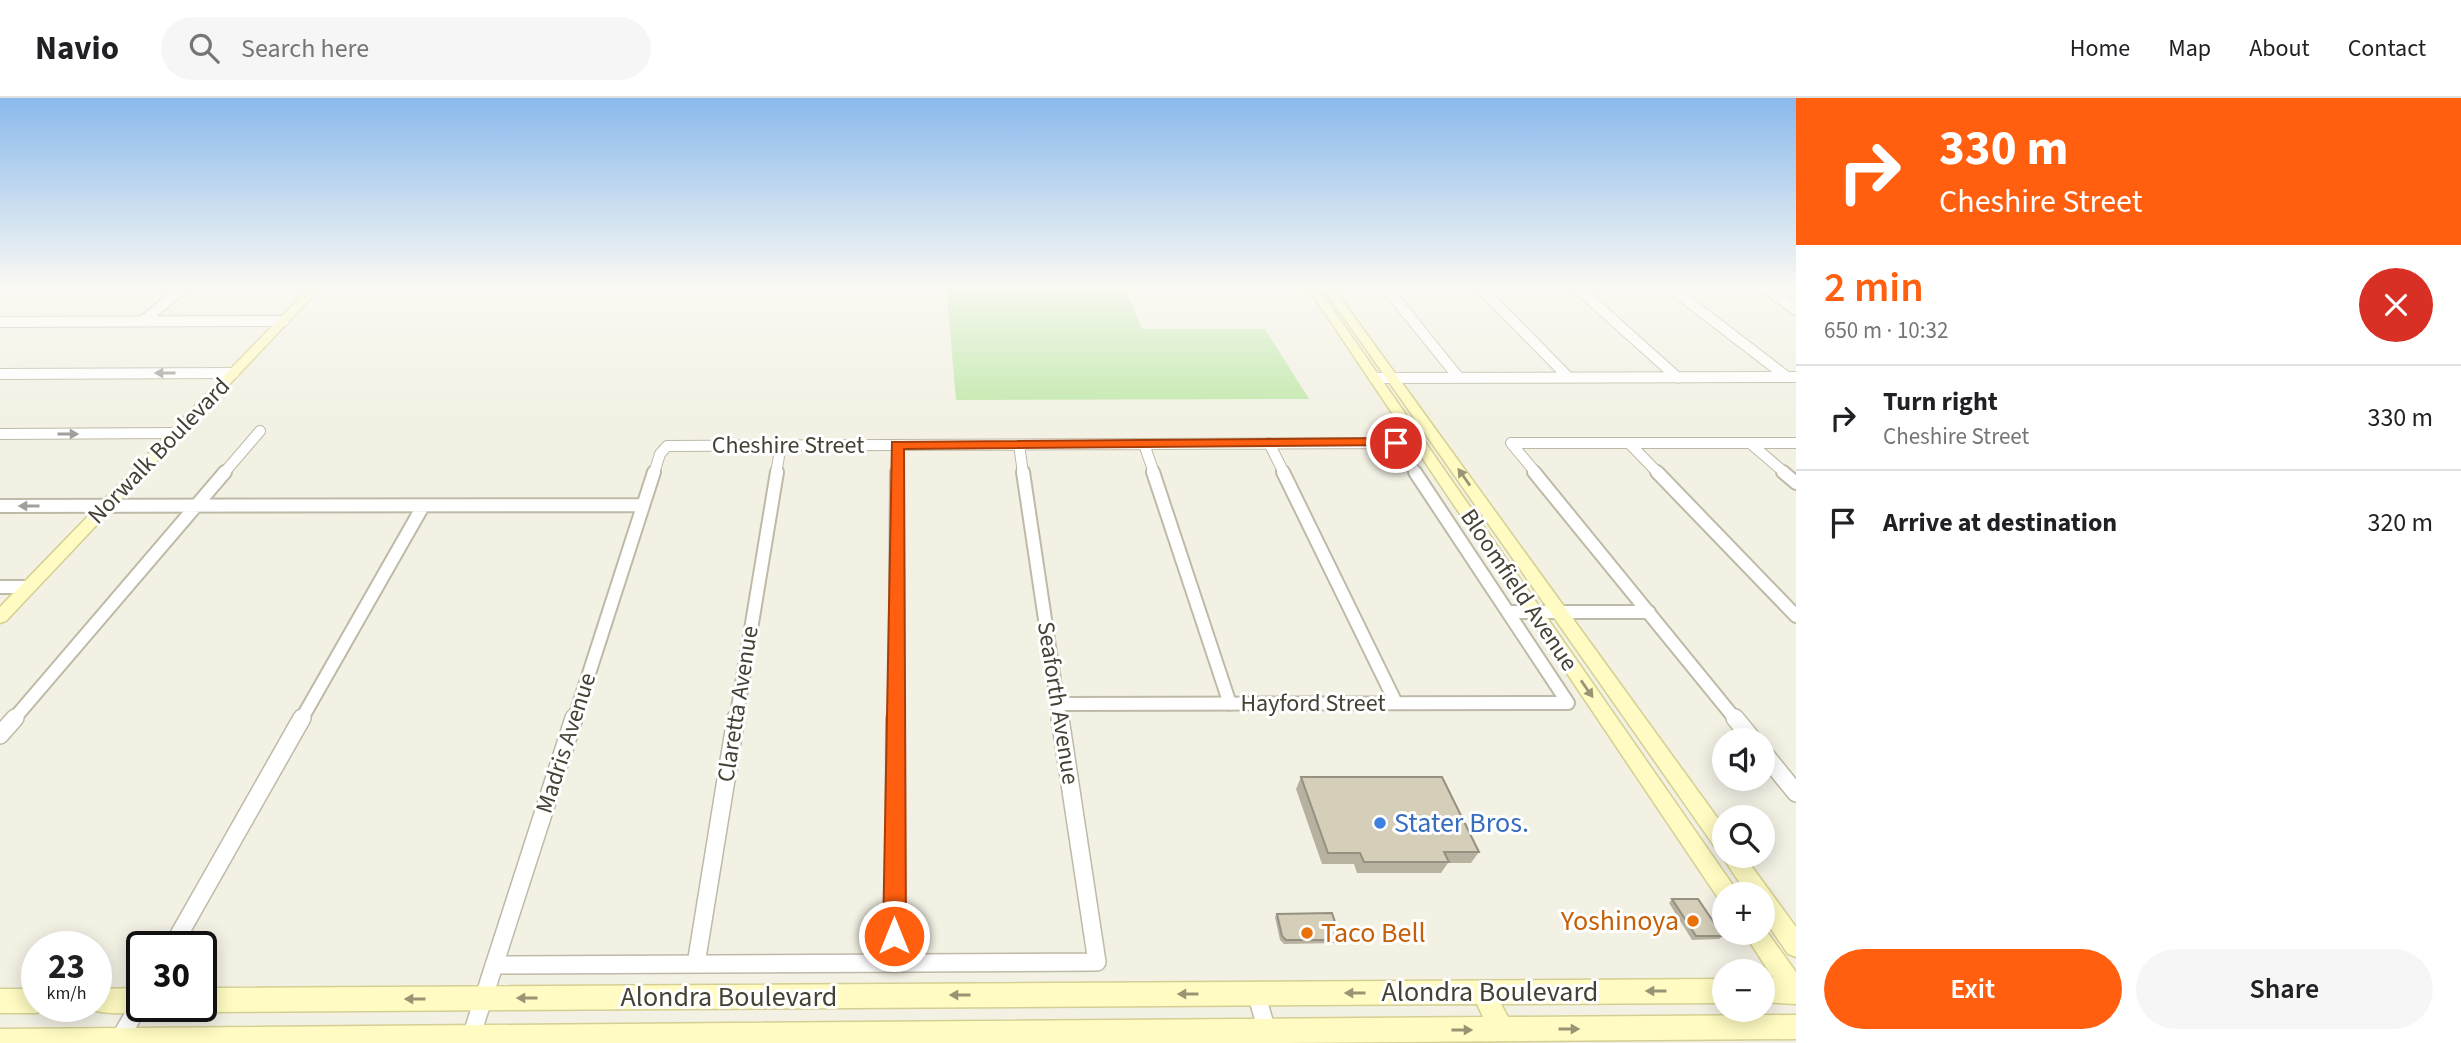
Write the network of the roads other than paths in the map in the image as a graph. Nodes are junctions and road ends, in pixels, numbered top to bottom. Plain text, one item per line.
1 (276, 329) edge
2 (1341, 329) edge
3 (1358, 329) edge
4 (1419, 329) edge
5 (1521, 329) edge
6 (1623, 329) edge
7 (1727, 329) edge
8 (234, 373) junction
9 (0, 374) edge
10 (1792, 377) edge
11 (1374, 378) junction
12 (1394, 378) junction
13 (1569, 378) junction
14 (1678, 378) junction
15 (1459, 379) junction
16 (260, 431) dead end
17 (0, 433) edge
18 (176, 433) junction
19 (1269, 443) junction
20 (1629, 443) junction
21 (1750, 443) junction
22 (1796, 443) edge
23 (1144, 444) junction
24 (781, 445) junction
25 (897, 445) junction
26 (1019, 445) junction
27 (667, 446) joint
28 (1796, 483) edge
29 (643, 505) junction
30 (0, 506) edge
31 (106, 506) junction
32 (196, 506) junction
33 (424, 506) junction
34 (0, 587) edge
35 (28, 587) junction
36 (1508, 612) junction
37 (1648, 612) junction
38 (1534, 613) junction
39 (1560, 613) junction
40 (1796, 616) edge
41 (0, 617) edge
42 (1567, 702) joint
43 (1396, 703) junction
44 (1059, 704) junction
45 (1230, 704) junction
46 (1743, 728) edge
47 (0, 735) edge
48 (1775, 767) edge
49 (1650, 780) junction
50 (1679, 781) junction
51 (1796, 793) edge
52 (1712, 827) edge
53 (1720, 882) edge
54 (1775, 916) edge
55 (181, 931) edge
56 (1763, 945) edge
57 (1796, 946) edge
58 (1097, 962) joint
59 (894, 963) junction
60 (696, 964) junction
61 (494, 965) junction
62 (1712, 990) edge
63 (1775, 990) edge
64 (1796, 991) edge
65 (1483, 992) junction
66 (1256, 993) junction
67 (484, 998) junction
68 (217, 1000) edge
69 (0, 1001) edge
70 (21, 1001) edge
71 (129, 1022) edge
72 (1796, 1027) edge
73 (1501, 1029) junction
74 (1269, 1039) edge
75 (119, 1040) junction
76 (470, 1040) edge
77 (0, 1041) edge

1 - 8 main road, Norwalk Boulevard
2 - 11 main road, Bloomfield Avenue
3 - 12 main road, Bloomfield Avenue
4 - 15 street
5 - 13 street
6 - 14 street
7 - 10 street
8 -> 9 street
8 - 18 main road, Norwalk Boulevard
10 - 14 street
11 - 12 street
11 - 38 main road, Bloomfield Avenue
12 - 15 street
39 -> 12 main road, Bloomfield Avenue
13 - 14 street
13 - 15 street
16 - 32 street
17 -> 18 street
18 - 31 main road, Norwalk Boulevard
19 - 23 street, Cheshire Street
19 - 36 street, Cheshire Street
19 - 43 street
20 - 21 street
20 - 37 street
20 - 40 street
21 - 22 street
21 - 28 street
23 - 26 street, Cheshire Street
23 - 45 street
24 - 25 street, Cheshire Street
24 - 27 street, Cheshire Street
24 - 60 street, Claretta Avenue
25 - 26 street, Cheshire Street
25 - 59 street
26 - 44 street, Seaforth Avenue
27 - 29 street, Madris Avenue
29 - 33 street
29 - 61 street, Madris Avenue
31 -> 30 street
31 - 32 street
31 - 35 main road, Norwalk Boulevard
32 - 33 street
32 - 47 street
33 - 55 street
34 - 35 street
35 - 41 main road, Norwalk Boulevard
36 - 38 street
36 - 42 street, Cheshire Street
37 - 39 street
37 - 46 street
38 - 39 street
38 -> 49 main road, Bloomfield Avenue
39 - 50 main road, Bloomfield Avenue
42 - 43 street, Hayford Street
43 - 45 street, Hayford Street
44 - 45 street, Hayford Street
44 - 58 street, Seaforth Avenue
48 - 51 street
49 - 50 main road
49 - 53 main road, Bloomfield Avenue
50 - 52 main road, Bloomfield Avenue
54 - 57 main road
56 - 64 main road
58 - 59 street, Alondra Boulevard
59 - 60 street, Alondra Boulevard
60 - 61 street, Alondra Boulevard
61 - 67 street, Madris Avenue
62 -> 65 main road, Alondra Boulevard
63 - 64 main road
65 -> 66 main road, Alondra Boulevard
65 - 73 main road
66 -> 67 main road, Alondra Boulevard
66 - 74 street
67 -> 68 main road, Alondra Boulevard
67 - 76 street, Madris Avenue
69 - 70 main road
71 - 75 street
73 -> 72 main road, Alondra Boulevard
74 -> 73 main road, Alondra Boulevard
74 - 76 main road, Alondra Boulevard
75 - 76 main road, Alondra Boulevard
75 - 77 main road, Alondra Boulevard

